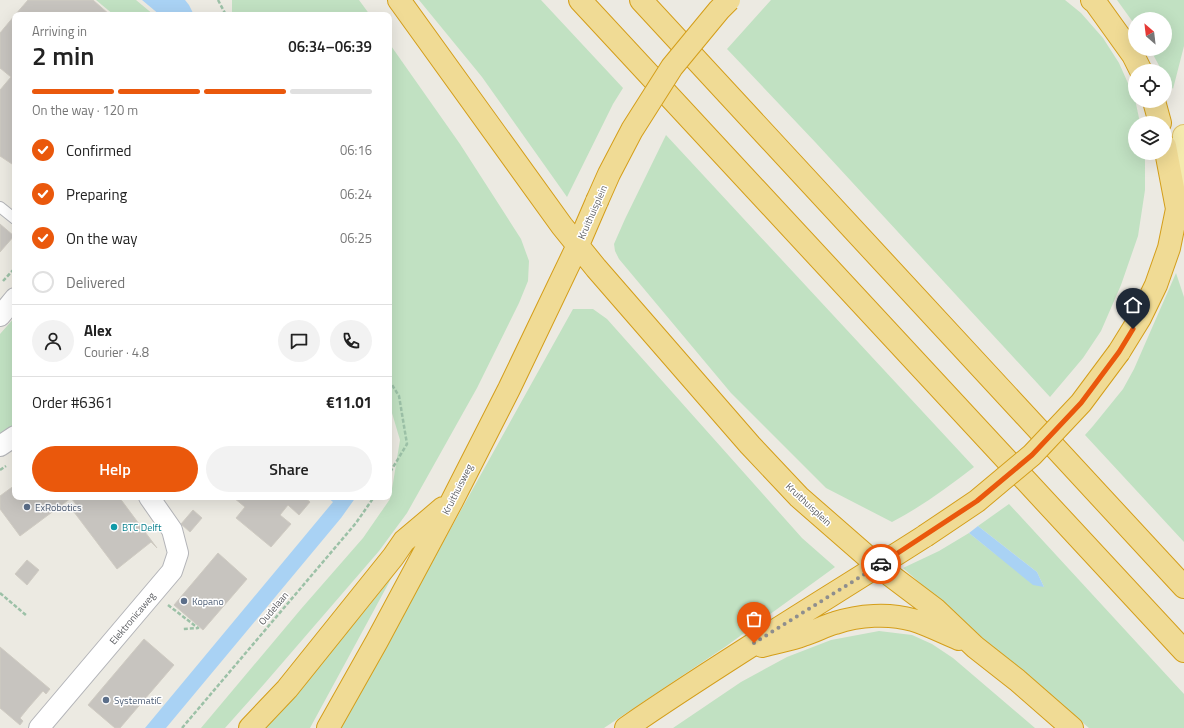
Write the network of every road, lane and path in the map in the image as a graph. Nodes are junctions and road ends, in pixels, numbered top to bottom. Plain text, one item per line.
1 (218, 0) edge
2 (399, 0) edge
3 (580, 0) edge
4 (641, 0) edge
5 (729, 0) edge
6 (1092, 0) edge
7 (224, 12) edge
8 (1138, 64) edge
9 (1184, 136) edge
10 (1168, 160) edge
11 (0, 207) edge
12 (1177, 209) junction
13 (12, 217) edge
14 (1184, 236) edge
15 (578, 245) junction
16 (12, 271) edge
17 (0, 284) edge
18 (12, 302) edge
19 (0, 316) edge
20 (392, 385) edge
21 (12, 438) edge
22 (0, 446) edge
23 (392, 469) edge
24 (151, 500) edge
25 (372, 500) edge
26 (452, 501) junction
27 (878, 566) junction
28 (1184, 586) edge
29 (0, 594) edge
30 (172, 608) dead end
31 (27, 616) dead end
32 (182, 629) dead end
33 (975, 647) junction
34 (743, 650) junction
35 (1184, 651) edge
36 (39, 728) edge
37 (182, 728) edge
38 (250, 728) edge
39 (328, 728) edge
40 (626, 728) edge
41 (1072, 728) edge

1 - 7 path
2 - 15 highway
3 - 35 highway
4 - 28 highway
5 - 15 highway, Kruithuisplein, bridge
6 - 8 highway
9 - 12 main road
10 - 12 highway
11 - 13 lane
12 - 14 highway
12 - 27 highway, bridge
15 - 26 highway, Kruithuisweg
15 - 27 highway, Kruithuisplein
16 - 17 path
18 - 19 street
20 - 23 path
21 - 22 street
24 - 36 street, Elektronicaweg
25 - 37 path, Oudelaan
26 - 38 highway
26 - 39 highway, Kruithuisweg
27 - 33 highway, Kruithuisplein
27 - 34 highway
29 - 31 path
30 - 32 path
33 - 34 highway
33 - 41 highway
34 - 40 highway

